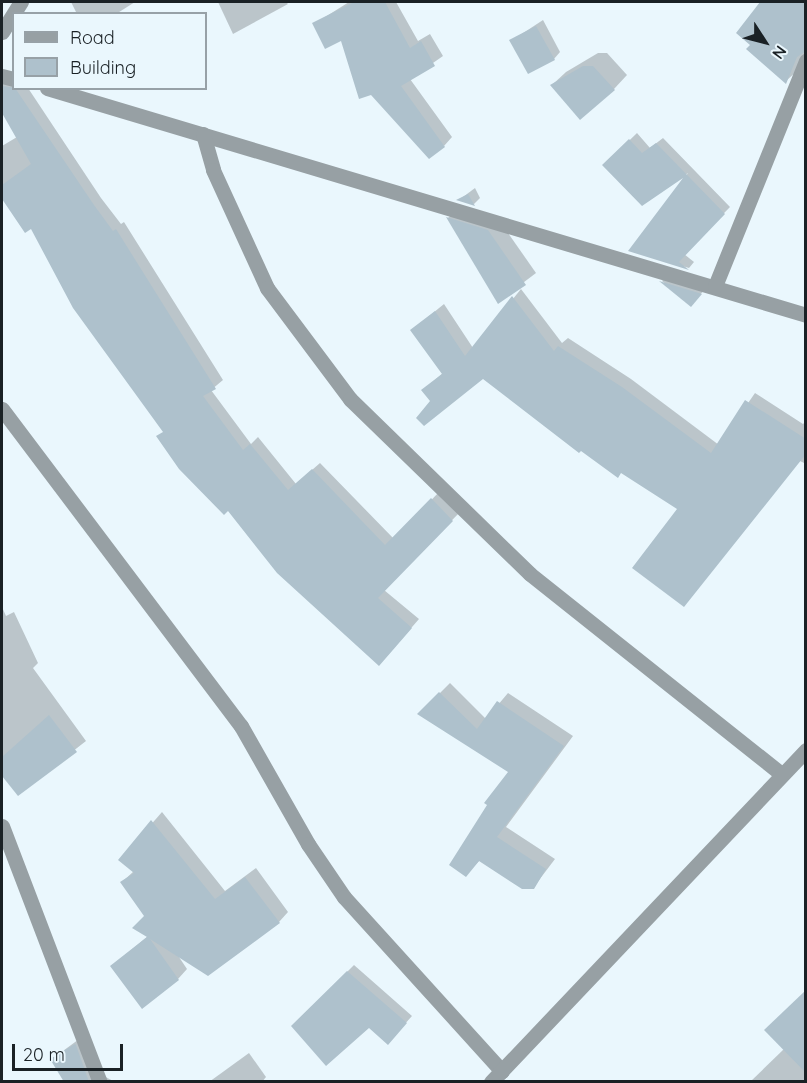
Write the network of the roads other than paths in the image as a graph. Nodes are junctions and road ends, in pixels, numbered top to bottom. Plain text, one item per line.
1 (12, 16) edge
2 (2, 32) edge
3 (806, 61) edge
4 (54, 90) edge
5 (203, 134) junction
6 (715, 286) junction
7 (806, 315) edge
8 (2, 409) edge
9 (806, 750) edge
10 (781, 774) junction
11 (2, 826) edge
12 (496, 1076) edge
13 (100, 1082) edge

1 - 2 street
3 - 6 street
4 - 5 street
5 - 6 street
5 - 10 street
6 - 7 street
8 - 12 street
9 - 10 street
10 - 12 street
11 - 13 street

